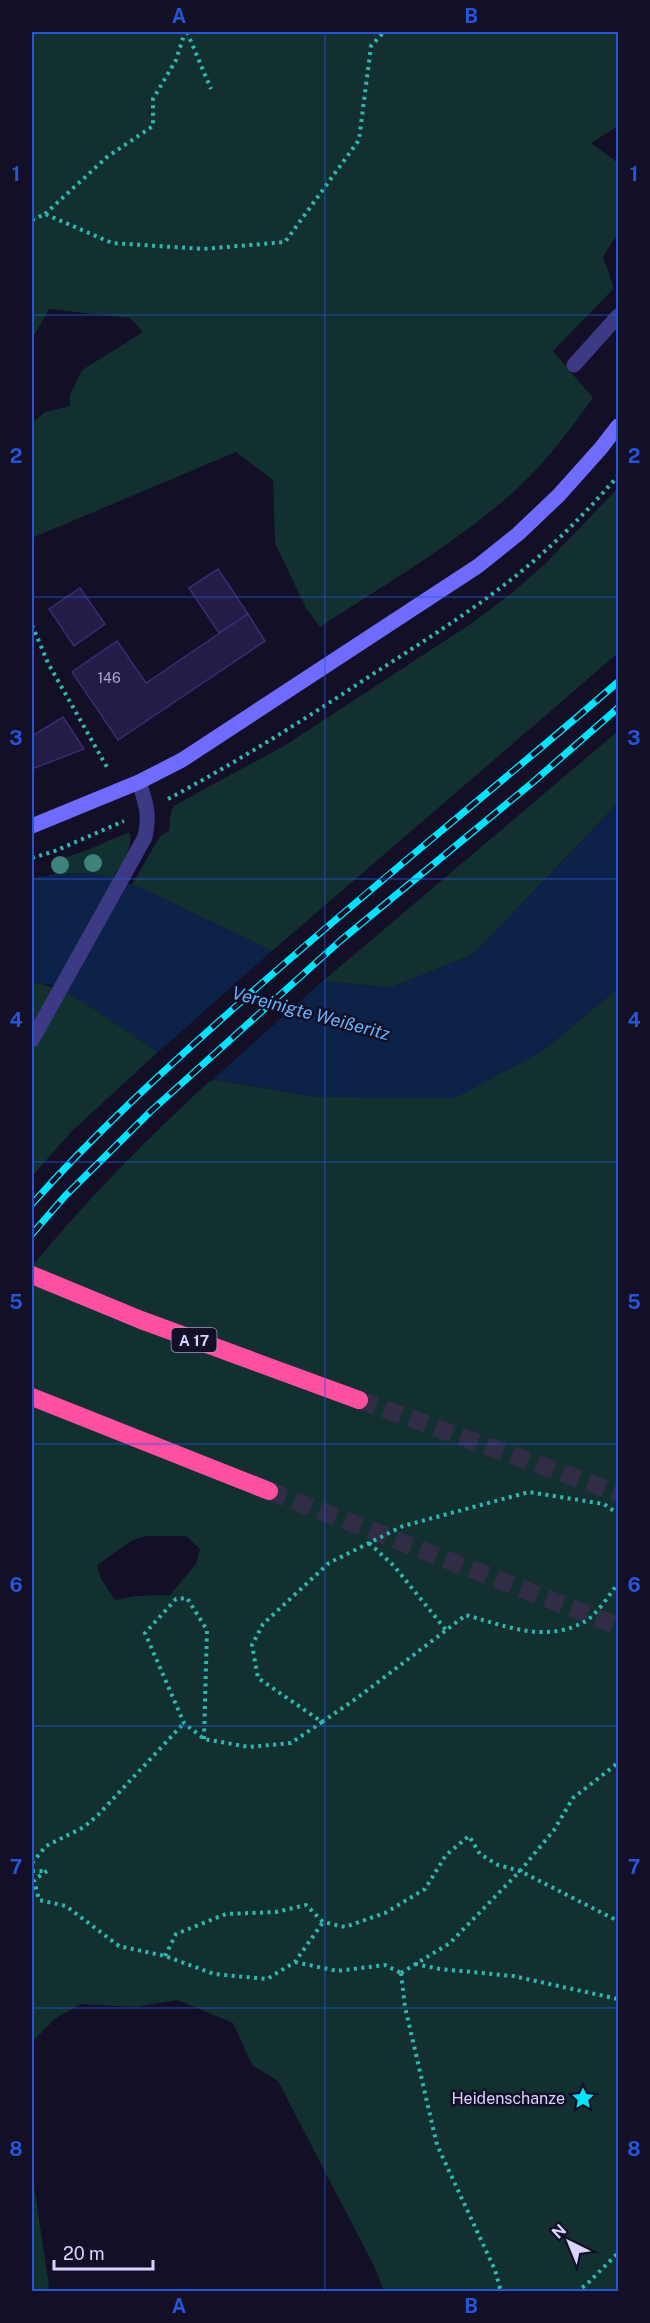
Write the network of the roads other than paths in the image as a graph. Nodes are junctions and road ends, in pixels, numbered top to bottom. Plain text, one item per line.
1 (618, 316) edge
2 (574, 365) dead end
3 (618, 426) edge
4 (139, 782) junction
5 (32, 826) edge
6 (32, 1040) edge
7 (32, 1275) edge
8 (32, 1397) edge
9 (359, 1400) tunnel mouth
10 (269, 1491) tunnel mouth

1 - 2 lane
3 - 4 main road
4 - 5 main road
4 - 6 lane
7 - 9 highway, A 17
8 - 10 highway

